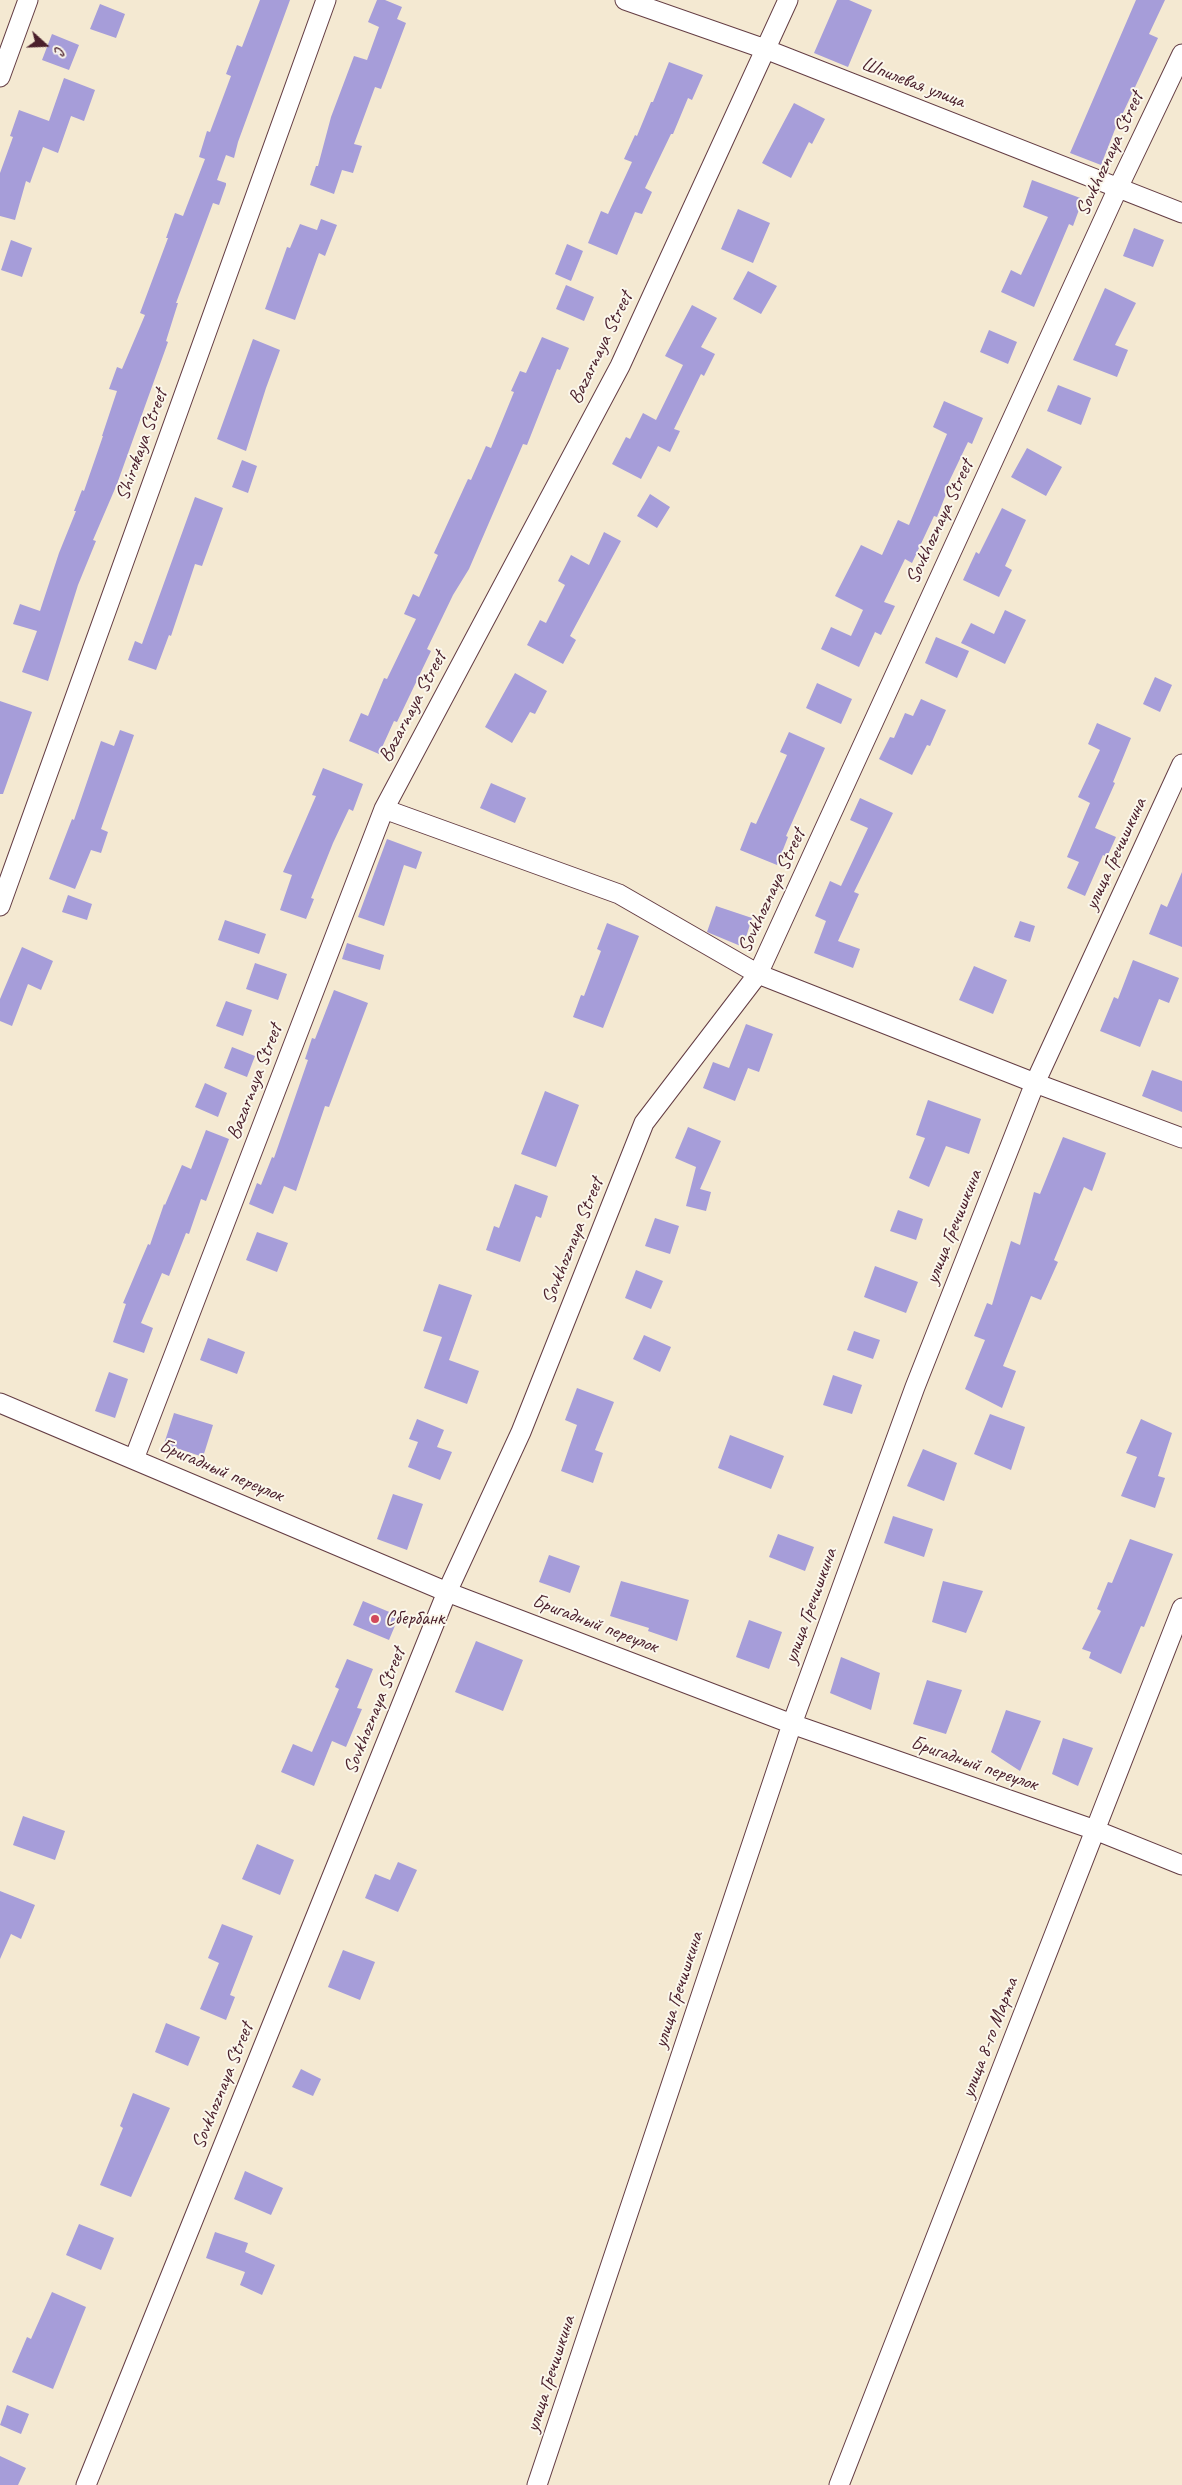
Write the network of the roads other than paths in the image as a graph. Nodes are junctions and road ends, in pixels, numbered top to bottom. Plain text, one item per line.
1 (28, 0) edge
2 (326, 0) edge
3 (625, 0) edge
4 (788, 0) edge
5 (765, 50) junction
6 (1182, 54) edge
7 (0, 77) edge
8 (1118, 188) junction
9 (1182, 213) edge
10 (1182, 764) edge
11 (384, 809) junction
12 (0, 906) edge
13 (758, 974) junction
14 (1035, 1083) junction
15 (1182, 1138) edge
16 (0, 1403) edge
17 (134, 1459) junction
18 (448, 1592) junction
19 (1182, 1608) edge
20 (792, 1724) junction
21 (1095, 1830) junction
22 (1182, 1864) edge
23 (86, 2485) edge
24 (537, 2485) edge
25 (840, 2485) edge

1 - 7 street
2 - 12 street, Shirokaya Street
3 - 5 street, Шпилевая улица
4 - 5 street, Bazarnaya Street
5 - 8 street, Шпилевая улица
5 - 11 street, Bazarnaya Street
6 - 8 street, Sovkhoznaya Street
8 - 9 street, Шпилевая улица
8 - 13 street, Sovkhoznaya Street
10 - 14 street, улица Гречишкина
11 - 13 street
11 - 17 street, Bazarnaya Street
13 - 14 street
13 - 18 street, Sovkhoznaya Street
14 - 15 street
14 - 20 street, улица Гречишкина
16 - 17 street, Бригадный переулок
17 - 18 street, Бригадный переулок
18 - 20 street, Бригадный переулок
18 - 23 street, Sovkhoznaya Street
19 - 21 street, улица 8-го Марта
20 - 21 street, Бригадный переулок
20 - 24 street, улица Гречишкина
21 - 22 street, Бригадный переулок
21 - 25 street, улица 8-го Марта

